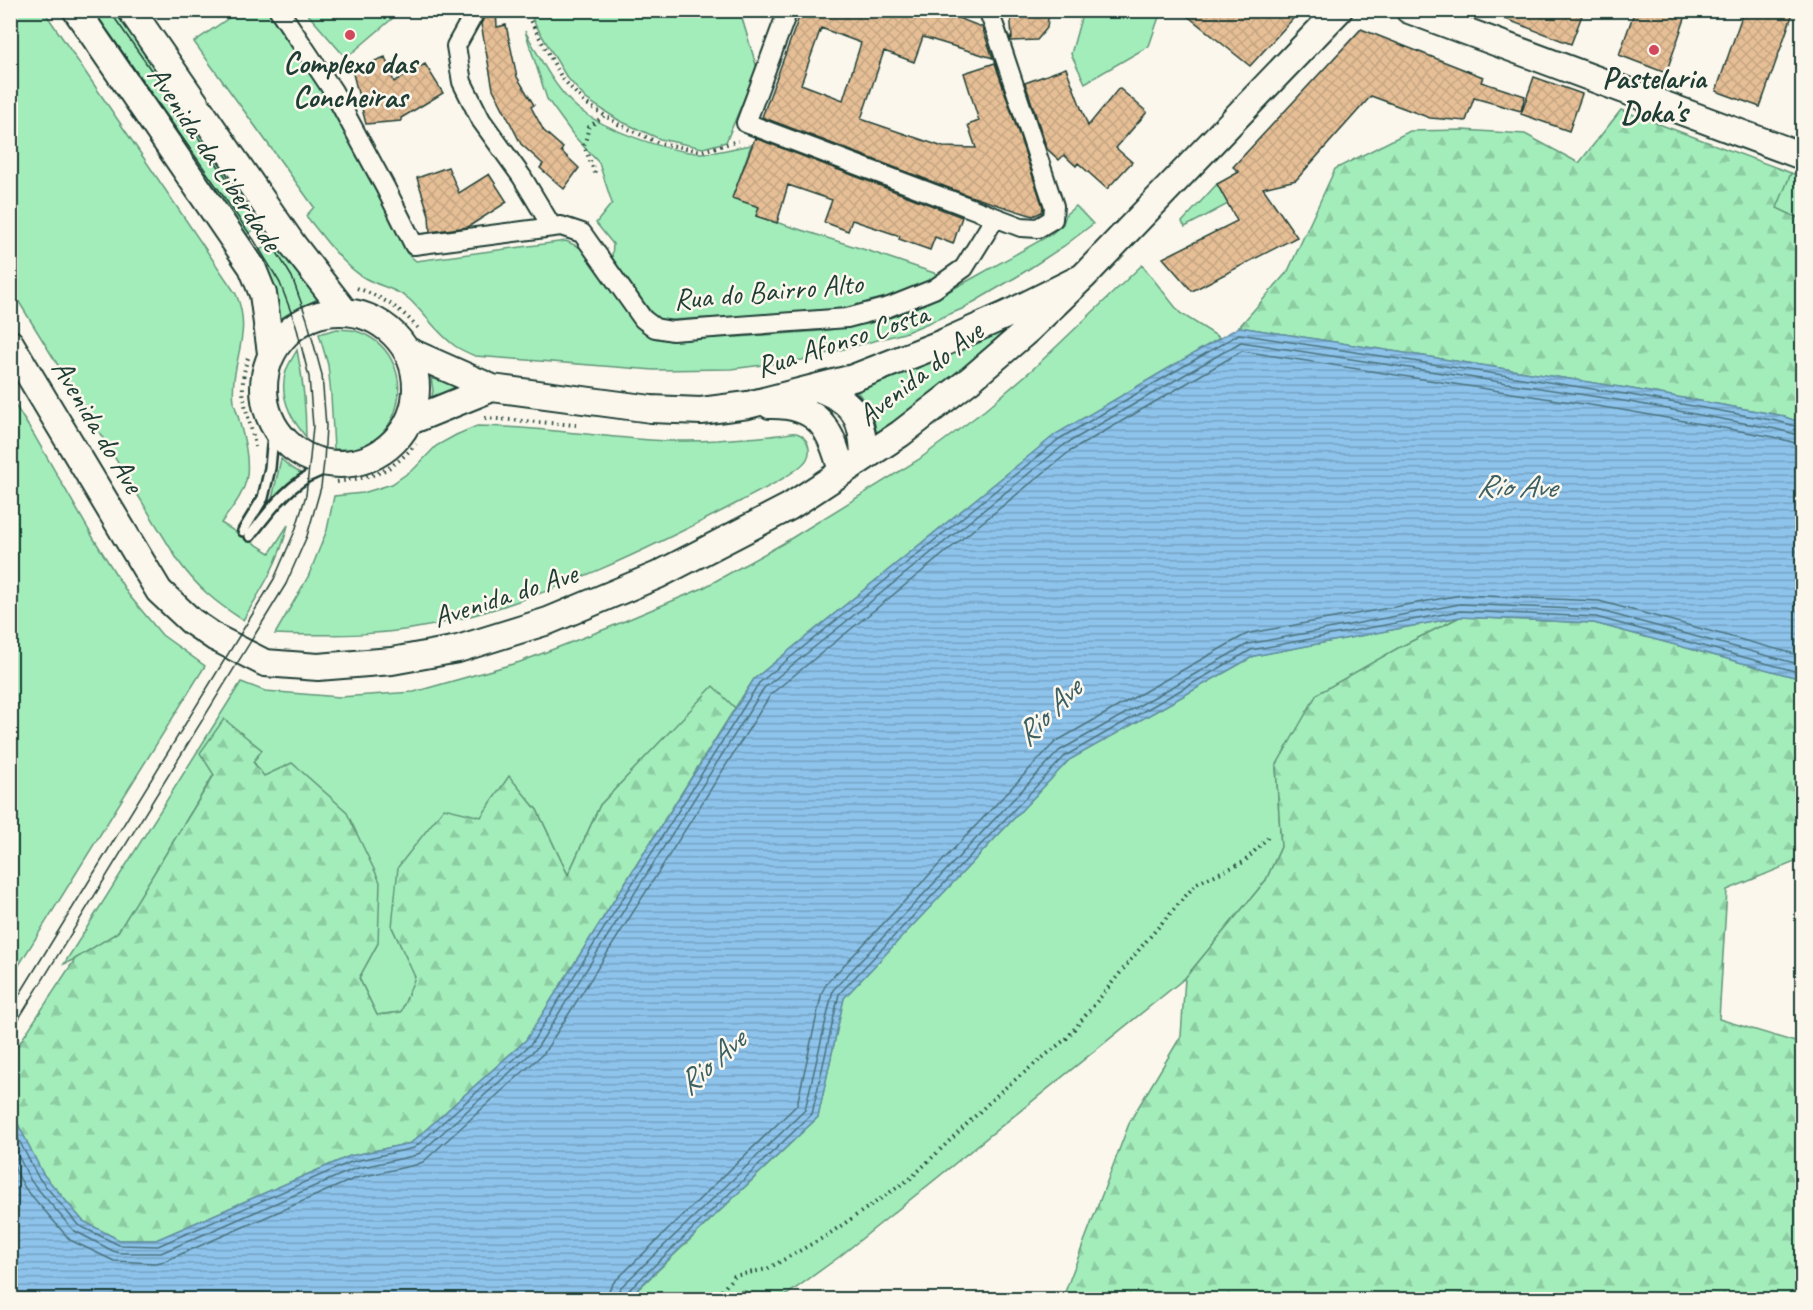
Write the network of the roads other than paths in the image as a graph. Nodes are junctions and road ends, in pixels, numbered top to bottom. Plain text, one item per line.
1 (76, 10) edge
2 (131, 10) edge
3 (279, 10) edge
4 (476, 10) edge
5 (788, 10) edge
6 (988, 10) edge
7 (1339, 10) edge
8 (1409, 10) edge
9 (1803, 156) edge
10 (995, 218) junction
11 (552, 227) junction
12 (1083, 277) junction
13 (345, 312) junction
14 (10, 343) edge
15 (406, 350) junction
16 (261, 352) junction
17 (492, 388) junction
18 (817, 388) junction
19 (748, 405) junction
20 (274, 425) junction
21 (415, 431) junction
22 (864, 457) junction
23 (842, 472) junction
24 (333, 474) junction

1 - 16 street, Avenida da Liberdade
2 - 13 street, Avenida da Liberdade
3 - 11 street, Rua do Bairro Alto
4 - 11 street
5 - 10 street
6 - 10 street
7 - 12 street, Rua Afonso Costa
8 - 9 street
10 - 11 street, Rua do Bairro Alto
12 - 18 street, Rua Afonso Costa
12 - 22 street, Avenida do Ave
13 - 15 street
13 - 16 street
14 - 23 street, Avenida do Ave
15 - 17 street, Rua Afonso Costa
15 - 21 street
16 - 20 street
17 - 19 street, Rua Afonso Costa
17 - 21 street, Rua Afonso Costa
18 - 19 street, Rua Afonso Costa
18 - 22 street
19 - 23 street
20 - 24 street
20 - 24 lane
21 - 24 street
22 - 23 street, Avenida do Ave

